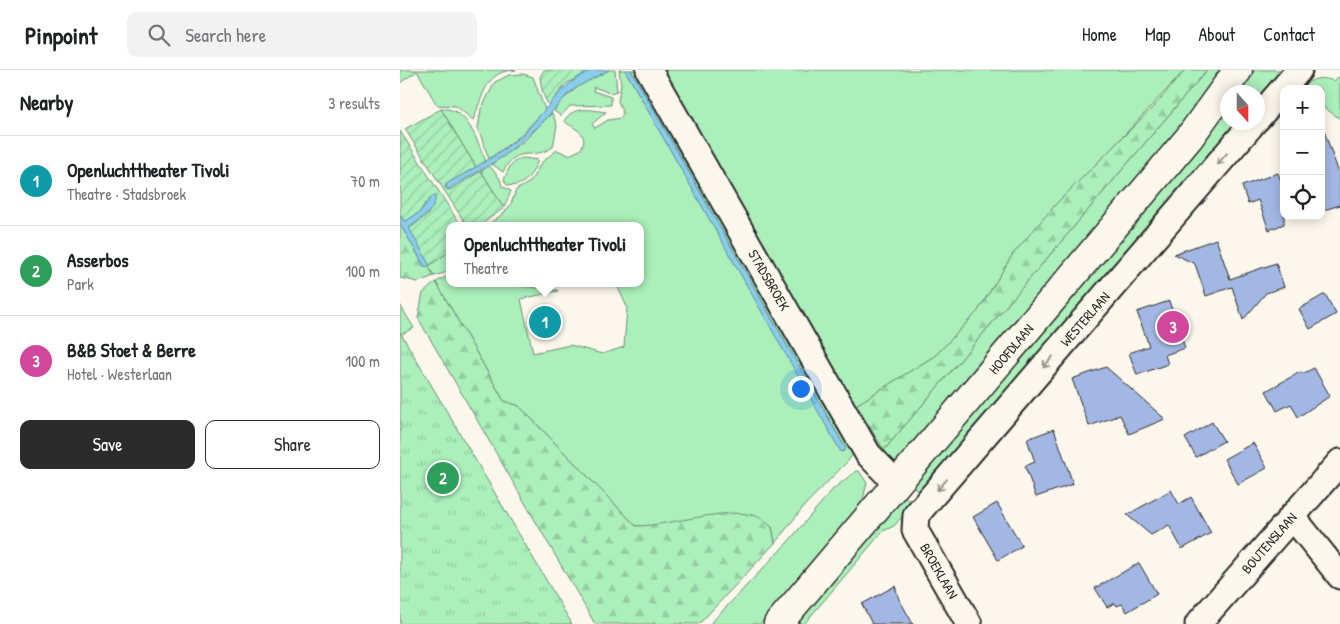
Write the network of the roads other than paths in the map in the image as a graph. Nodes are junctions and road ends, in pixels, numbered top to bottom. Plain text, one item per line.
1 (649, 70) edge
2 (1238, 70) edge
3 (1299, 70) edge
4 (1265, 110) edge
5 (1247, 130) edge
6 (1340, 462) edge
7 (897, 484) junction
8 (916, 516) joint
9 (1292, 516) junction
10 (1340, 576) edge
11 (778, 624) edge
12 (969, 624) edge
13 (1198, 624) edge

1 - 7 street, STADSBROEK
2 - 7 street, HOOFDLAAN
3 - 4 street
5 -> 8 street, WESTERLAAN
6 - 9 street, BOUTENSLAAN
7 - 11 street, HOOFDLAAN
8 - 12 street, BROEKLAAN
9 - 10 street
9 - 13 street, BOUTENSLAAN

